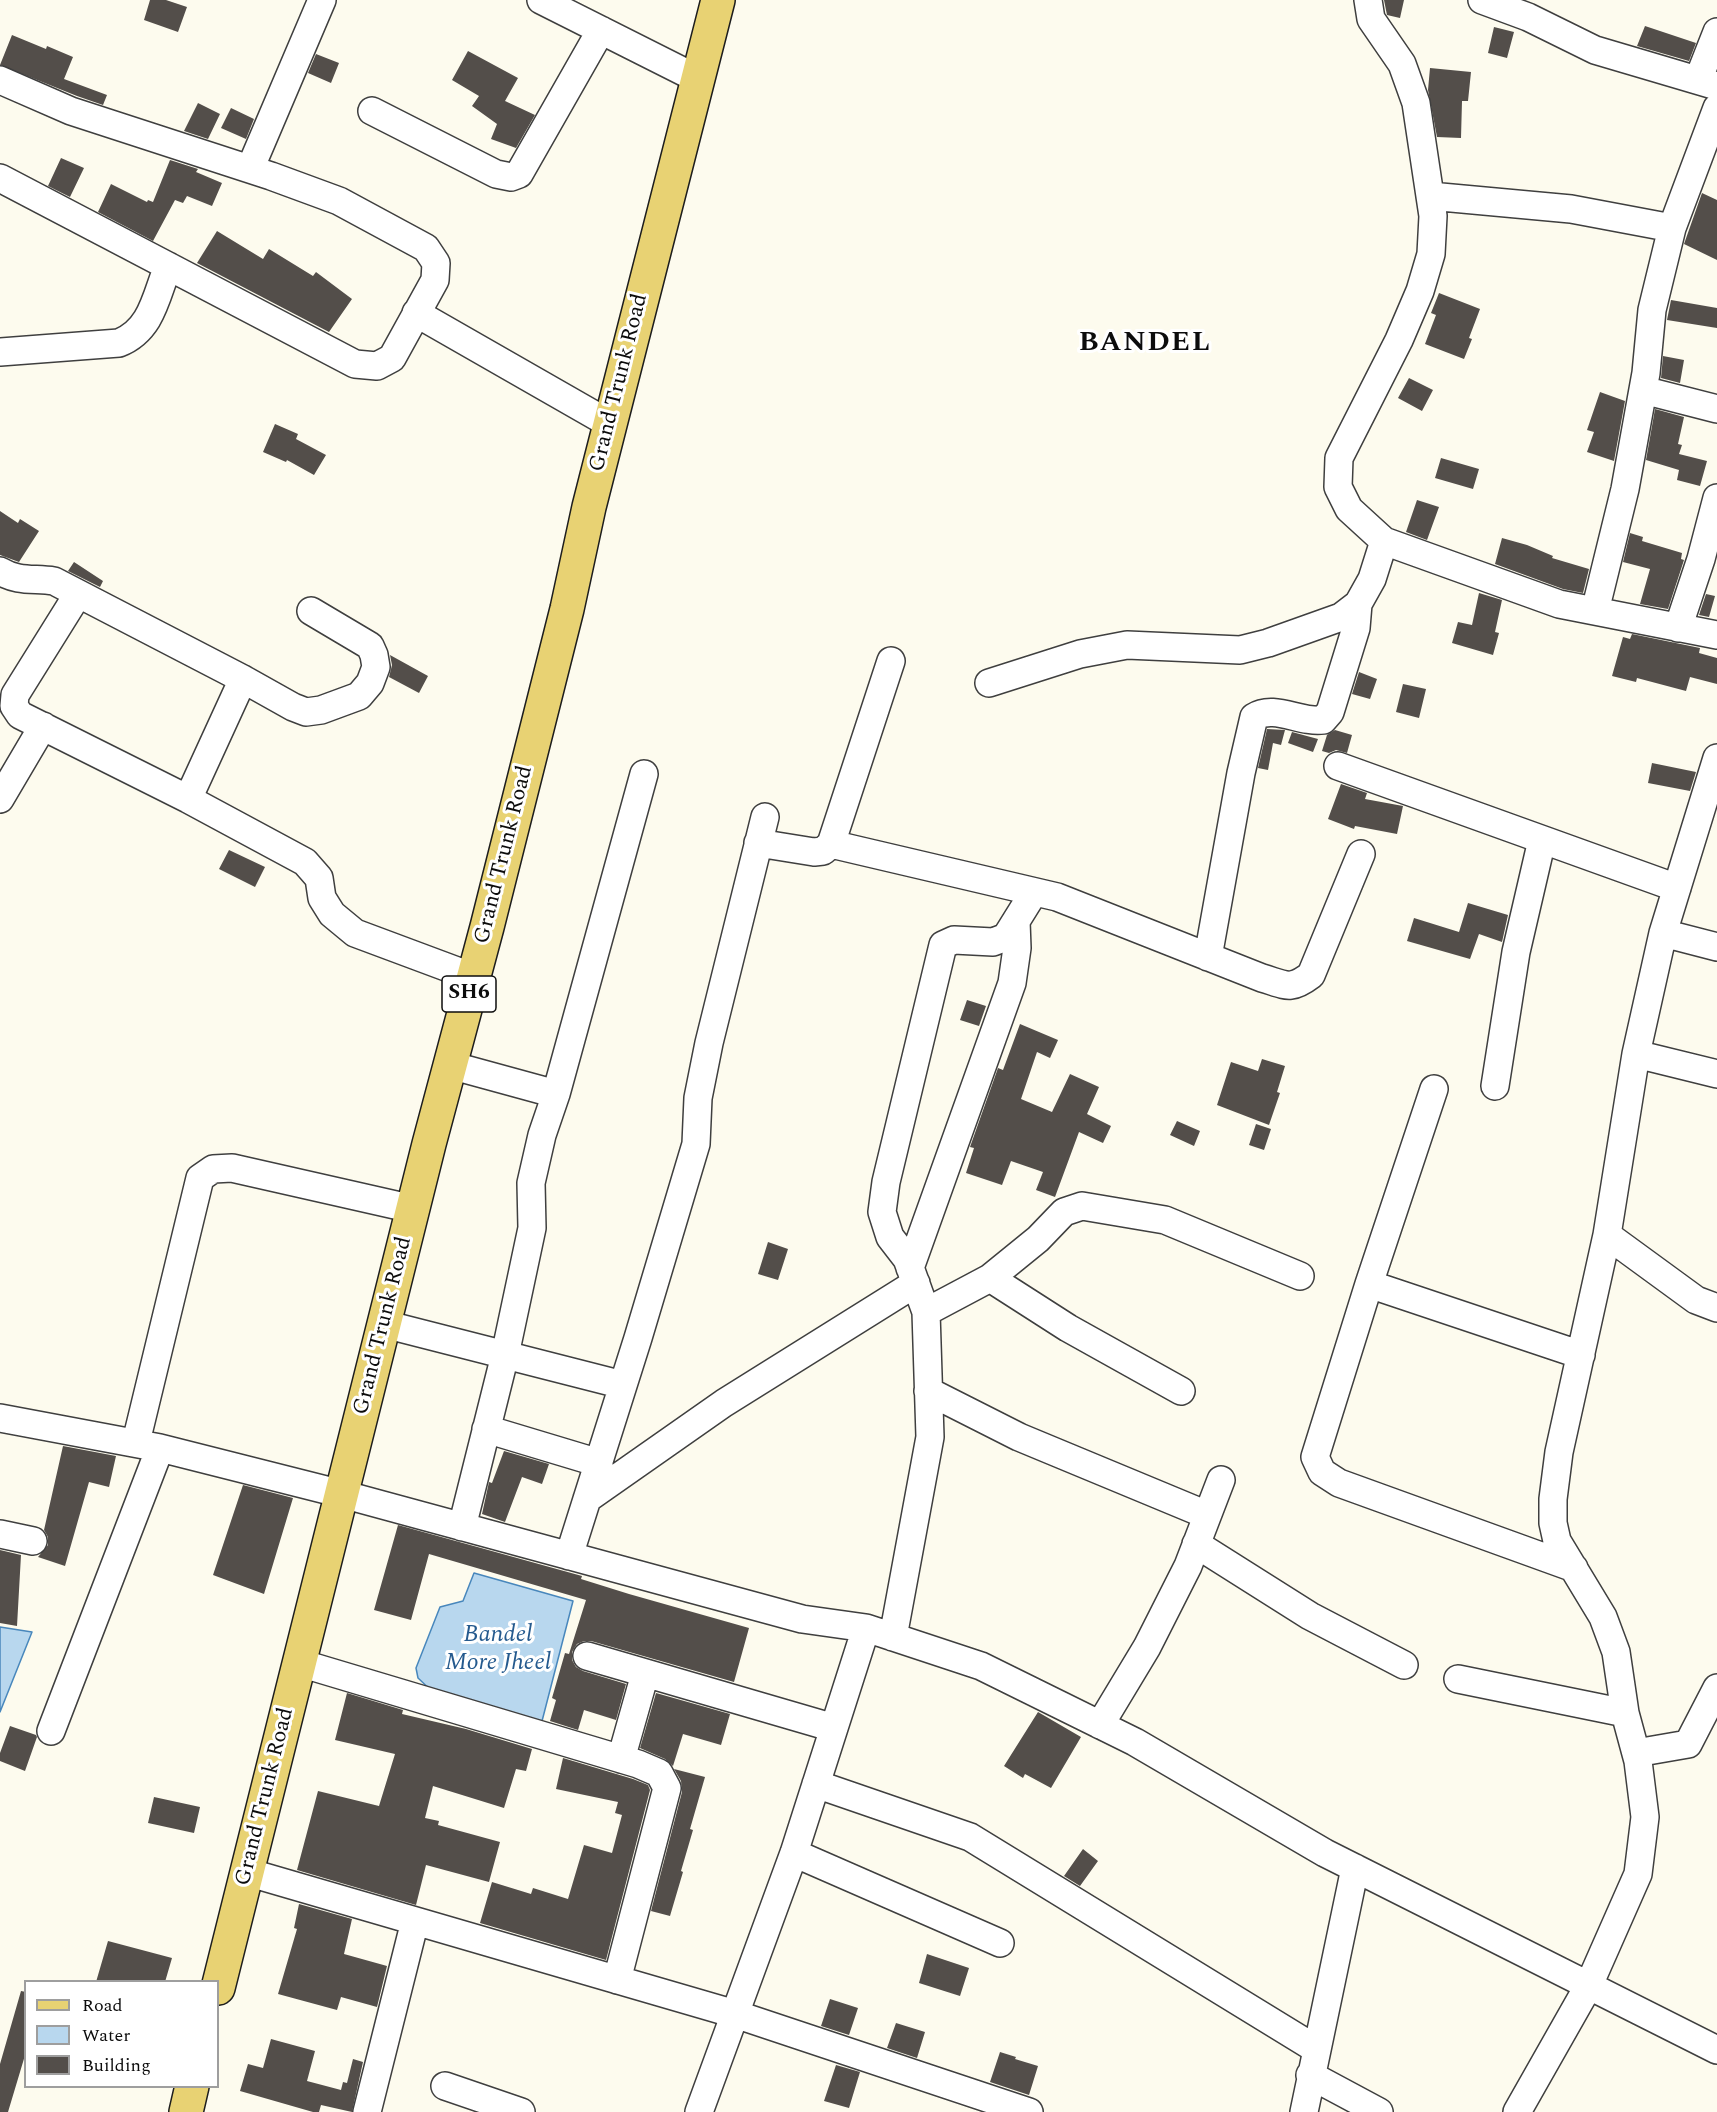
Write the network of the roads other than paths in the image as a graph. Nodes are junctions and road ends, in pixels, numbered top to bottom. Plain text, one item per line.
1 (322, 0) edge
2 (541, 0) edge
3 (718, 0) edge
4 (1368, 0) edge
5 (1482, 0) edge
6 (1510, 5) edge
7 (601, 30) junction
8 (1717, 32) edge
9 (698, 79) junction
10 (1708, 83) edge
11 (2, 86) edge
12 (1717, 108) edge
13 (372, 111) dead end
14 (250, 169) junction
15 (0, 178) edge
16 (1430, 196) junction
17 (1672, 228) junction
18 (168, 266) junction
19 (417, 313) junction
20 (0, 352) edge
21 (1643, 390) junction
22 (1717, 409) edge
23 (610, 424) junction
24 (1717, 498) edge
25 (1384, 541) junction
26 (0, 572) edge
27 (78, 594) junction
28 (1358, 604) junction
29 (311, 611) dead end
30 (1595, 611) junction
31 (1678, 628) junction
32 (1717, 636) edge
33 (891, 661) dead end
34 (243, 679) junction
35 (988, 683) dead end
36 (43, 726) junction
37 (1717, 758) edge
38 (1338, 766) dead end
39 (644, 774) dead end
40 (1, 795) edge
41 (188, 799) junction
42 (765, 817) dead end
43 (1542, 840) junction
44 (758, 843) junction
45 (831, 844) junction
46 (1361, 854) dead end
47 (1677, 888) junction
48 (1034, 892) junction
49 (1016, 921) junction
50 (1663, 933) junction
51 (1717, 947) edge
52 (1208, 957) junction
53 (473, 977) junction
54 (1636, 1054) junction
55 (450, 1065) junction
56 (1717, 1074) edge
57 (1495, 1086) dead end
58 (1434, 1089) dead end
59 (556, 1094) junction
60 (413, 1209) junction
61 (1607, 1235) junction
62 (913, 1275) junction
63 (1300, 1276) dead end
64 (990, 1278) junction
65 (1369, 1284) junction
66 (1717, 1308) edge
67 (926, 1312) junction
68 (384, 1324) junction
69 (505, 1355) junction
70 (1581, 1355) junction
71 (623, 1385) junction
72 (928, 1391) junction
73 (1181, 1391) dead end
74 (0, 1418) edge
75 (486, 1429) junction
76 (148, 1445) junction
77 (599, 1463) junction
78 (1221, 1480) dead end
79 (342, 1494) junction
80 (587, 1499) junction
81 (1208, 1515) junction
82 (462, 1527) junction
83 (0, 1534) edge
84 (33, 1541) dead end
85 (1196, 1544) junction
86 (569, 1556) junction
87 (1574, 1568) junction
88 (866, 1628) junction
89 (893, 1636) junction
90 (587, 1656) dead end
91 (300, 1663) junction
92 (1404, 1665) dead end
93 (645, 1674) junction
94 (1458, 1679) dead end
95 (1717, 1688) edge
96 (1625, 1713) junction
97 (1100, 1725) junction
98 (834, 1728) junction
99 (51, 1731) dead end
100 (1636, 1753) junction
101 (621, 1759) junction
102 (816, 1784) junction
103 (794, 1853) junction
104 (1355, 1868) junction
105 (247, 1872) junction
106 (415, 1921) junction
107 (1000, 1943) dead end
108 (617, 1980) junction
109 (219, 1984) edge
110 (1589, 1985) junction
111 (735, 2014) junction
112 (1717, 2050) edge
113 (1313, 2062) junction
114 (445, 2086) dead end
115 (192, 2088) edge
116 (186, 2112) edge
117 (367, 2112) edge
118 (520, 2112) edge
119 (699, 2112) edge
120 (1029, 2112) edge
121 (1304, 2112) edge
122 (1379, 2112) edge
123 (1517, 2112) edge

1 - 14 street
2 - 7 street
3 - 9 main road, Grand Trunk Road / SH6
4 - 16 street
5 - 6 street
6 - 10 street
7 - 9 street
7 - 13 street
8 - 10 street
9 - 23 main road, Grand Trunk Road / SH6
11 - 14 street
12 - 17 street
14 - 19 street
15 - 18 street
16 - 17 street
16 - 25 street
17 - 21 street
18 - 19 street
18 - 20 street
19 - 23 street
21 - 22 street
21 - 30 street
23 - 53 main road, Grand Trunk Road / SH6
24 - 31 street
25 - 28 street
25 - 30 street
26 - 27 street
27 - 34 street
27 - 36 street
28 - 35 street
28 - 52 street
29 - 34 street
30 - 31 street
31 - 32 street
33 - 45 street
34 - 41 street
36 - 40 street
36 - 41 street
37 - 47 street
38 - 43 street
39 - 59 street
41 - 53 street
42 - 44 street
43 - 47 street
43 - 57 street
44 - 45 street
44 - 71 street
45 - 48 street
46 - 52 street
47 - 50 street
48 - 49 street
48 - 52 street
49 - 62 street
49 - 62 street
50 - 51 street
50 - 54 street
53 - 55 main road, Grand Trunk Road / SH6
54 - 56 street
54 - 61 street
55 - 59 street
55 - 60 main road, Grand Trunk Road / SH6
58 - 65 street
59 - 69 street
60 - 68 main road, Grand Trunk Road / SH6
60 - 76 street
61 - 66 street
61 - 70 street
62 - 67 street
62 - 80 street
63 - 64 street
64 - 67 street
64 - 73 street
65 - 70 street
65 - 87 street
67 - 72 street
68 - 69 street
68 - 79 main road, Grand Trunk Road / SH6
69 - 71 street
69 - 75 street
70 - 87 street
71 - 77 street
72 - 81 street
72 - 89 street
74 - 76 street
75 - 77 street
75 - 82 street
76 - 79 street
76 - 99 street
77 - 80 street
78 - 81 street
79 - 82 street
79 - 91 main road, Grand Trunk Road / SH6
80 - 86 street
81 - 85 street
82 - 86 street
83 - 84 street
85 - 92 street
85 - 97 street
86 - 88 street
87 - 96 street
88 - 89 street
88 - 98 street
89 - 97 street
90 - 93 street
91 - 101 street
91 - 105 main road, Grand Trunk Road / SH6
93 - 98 street
93 - 101 street
94 - 96 street
95 - 100 street
96 - 100 street
97 - 104 street
98 - 102 street
100 - 110 street
101 - 108 street
102 - 103 street
102 - 113 street
103 - 107 street
103 - 111 street
104 - 110 street
104 - 113 street
105 - 106 street
105 - 109 main road, Grand Trunk Road / SH6
106 - 108 street
106 - 117 street
108 - 111 street
110 - 112 street
110 - 123 street
111 - 119 street
111 - 120 street
113 - 121 street
113 - 122 street
114 - 118 street
115 - 116 main road

